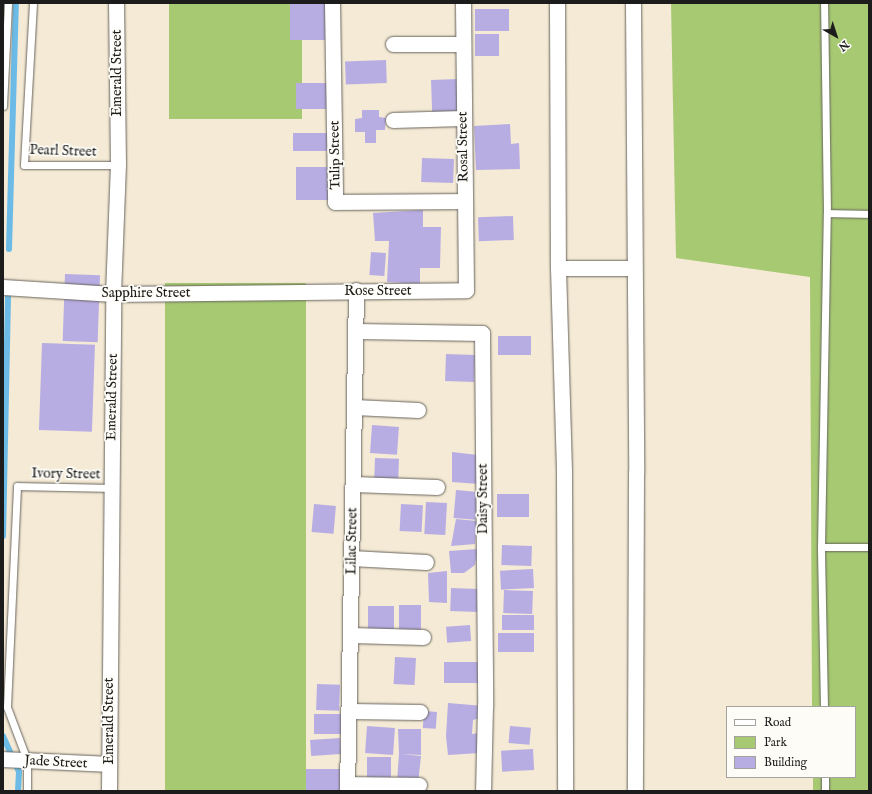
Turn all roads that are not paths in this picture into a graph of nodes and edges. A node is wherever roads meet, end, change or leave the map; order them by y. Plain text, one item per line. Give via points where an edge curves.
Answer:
1 (8, 3) edge
2 (33, 3) edge
3 (116, 3) edge
4 (332, 3) edge
5 (463, 3) edge
6 (557, 3) edge
7 (633, 3) edge
8 (824, 3) edge
9 (393, 44) dead end
10 (463, 44) junction
11 (3, 106) edge
12 (463, 118) junction
13 (393, 120) dead end
14 (118, 165) junction
15 (464, 201) junction
16 (827, 213) junction
17 (869, 214) edge
18 (558, 268) junction
19 (634, 268) junction
20 (3, 287) edge
21 (356, 290) junction
22 (466, 290) joint
23 (289, 292) joint
24 (113, 294) junction
25 (356, 331) junction
26 (354, 407) junction
27 (418, 410) dead end
28 (353, 484) junction
29 (437, 487) dead end
30 (111, 488) junction
31 (821, 546) junction
32 (869, 547) edge
33 (351, 558) junction
34 (426, 562) dead end
35 (350, 635) junction
36 (423, 637) dead end
37 (824, 706) edge
38 (349, 711) junction
39 (420, 712) dead end
40 (3, 759) edge
41 (27, 760) junction
42 (109, 764) junction
43 (825, 778) edge
44 (419, 785) dead end
45 (347, 788) edge
46 (27, 791) edge
47 (109, 791) edge
48 (483, 791) edge
49 (565, 791) edge
50 (635, 791) edge
51 (825, 791) edge

1 - 11 lane
2 - 14 lane, Pearl Street via 24,165
3 - 14 street, Emerald Street
4 - 15 street, Tulip Street via 335,202
5 - 10 street, Rosal Street
6 - 18 street
7 - 19 street
8 - 16 lane
9 - 10 street
10 - 12 street, Rosal Street
12 - 13 street
12 - 15 street, Rosal Street
14 - 24 street, Emerald Street
15 - 22 street, Rosal Street
16 - 17 lane
16 - 31 lane
18 - 19 street
18 - 49 street via 564,472
19 - 50 street
20 - 24 street, Sapphire Street
21 - 22 street, Rose Street
21 - 23 street, Rose Street
21 - 25 street, Lilac Street
23 - 24 street, Sapphire Street
24 - 30 street, Emerald Street
25 - 26 street, Lilac Street
25 - 48 street, Daisy Street via 482,332 485,698
26 - 27 street
26 - 28 street, Lilac Street
28 - 29 street
28 - 33 street, Lilac Street
30 - 41 lane, Ivory Street via 17,486 7,706
30 - 42 street, Emerald Street
31 - 32 lane
31 - 37 lane
33 - 34 street
33 - 35 street, Lilac Street
35 - 36 street
35 - 38 street, Lilac Street
38 - 39 street
38 - 45 street, Lilac Street
40 - 41 street, Jade Street
41 - 42 street, Jade Street
41 - 46 lane, Ivory Street
42 - 47 street, Emerald Street
43 - 51 lane
44 - 45 street

